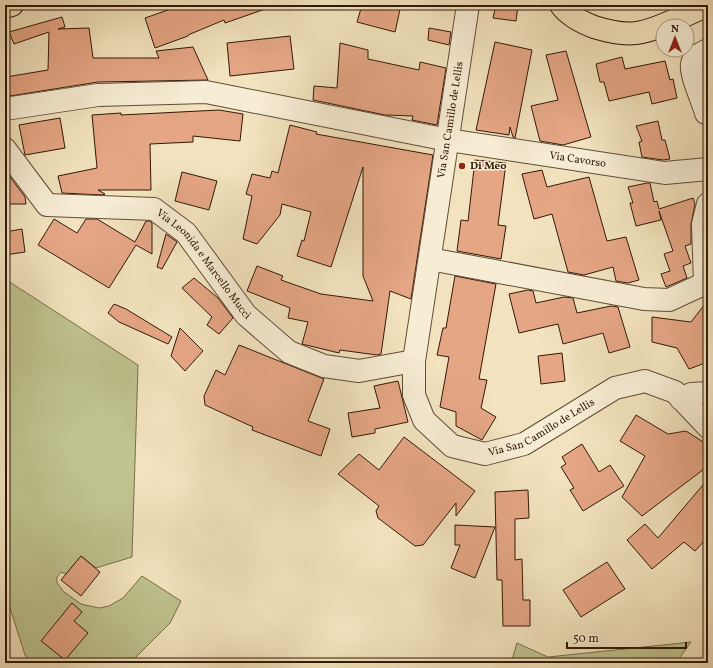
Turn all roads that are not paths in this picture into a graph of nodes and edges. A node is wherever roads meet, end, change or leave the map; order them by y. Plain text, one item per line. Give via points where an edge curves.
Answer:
1 (12, 5) edge
2 (468, 5) edge
3 (561, 5) edge
4 (708, 5) edge
5 (5, 7) edge
6 (708, 50) edge
7 (5, 109) edge
8 (708, 114) edge
9 (448, 140) junction
10 (5, 149) edge
11 (708, 169) edge
12 (708, 204) edge
13 (430, 259) junction
14 (706, 282) edge
15 (414, 361) junction
16 (708, 393) edge
17 (681, 398) junction
18 (708, 427) edge

1 - 5 main road
2 - 9 street, Via San Camillo de Lellis
3 - 4 main road via 574,18 586,24 620,33 636,33 651,30
6 - 8 street via 697,54 692,63 693,73
7 - 9 street via 98,95 206,92
9 - 11 street, Via Cavorso via 665,173
9 - 13 street, Via San Camillo de Lellis
10 - 15 street, Via Leonida e Marcello Mucci via 47,205 154,208 186,233 246,315 289,352 324,366 359,371
12 - 14 street via 703,224
13 - 14 street via 644,299 669,300
13 - 15 street, Via San Camillo de Lellis
15 - 17 street, Via San Camillo de Lellis via 414,395 424,420 452,446 485,454 524,444 615,388 645,381 675,392
16 - 17 street via 691,394
17 - 18 street, Via San Camillo de Lellis

